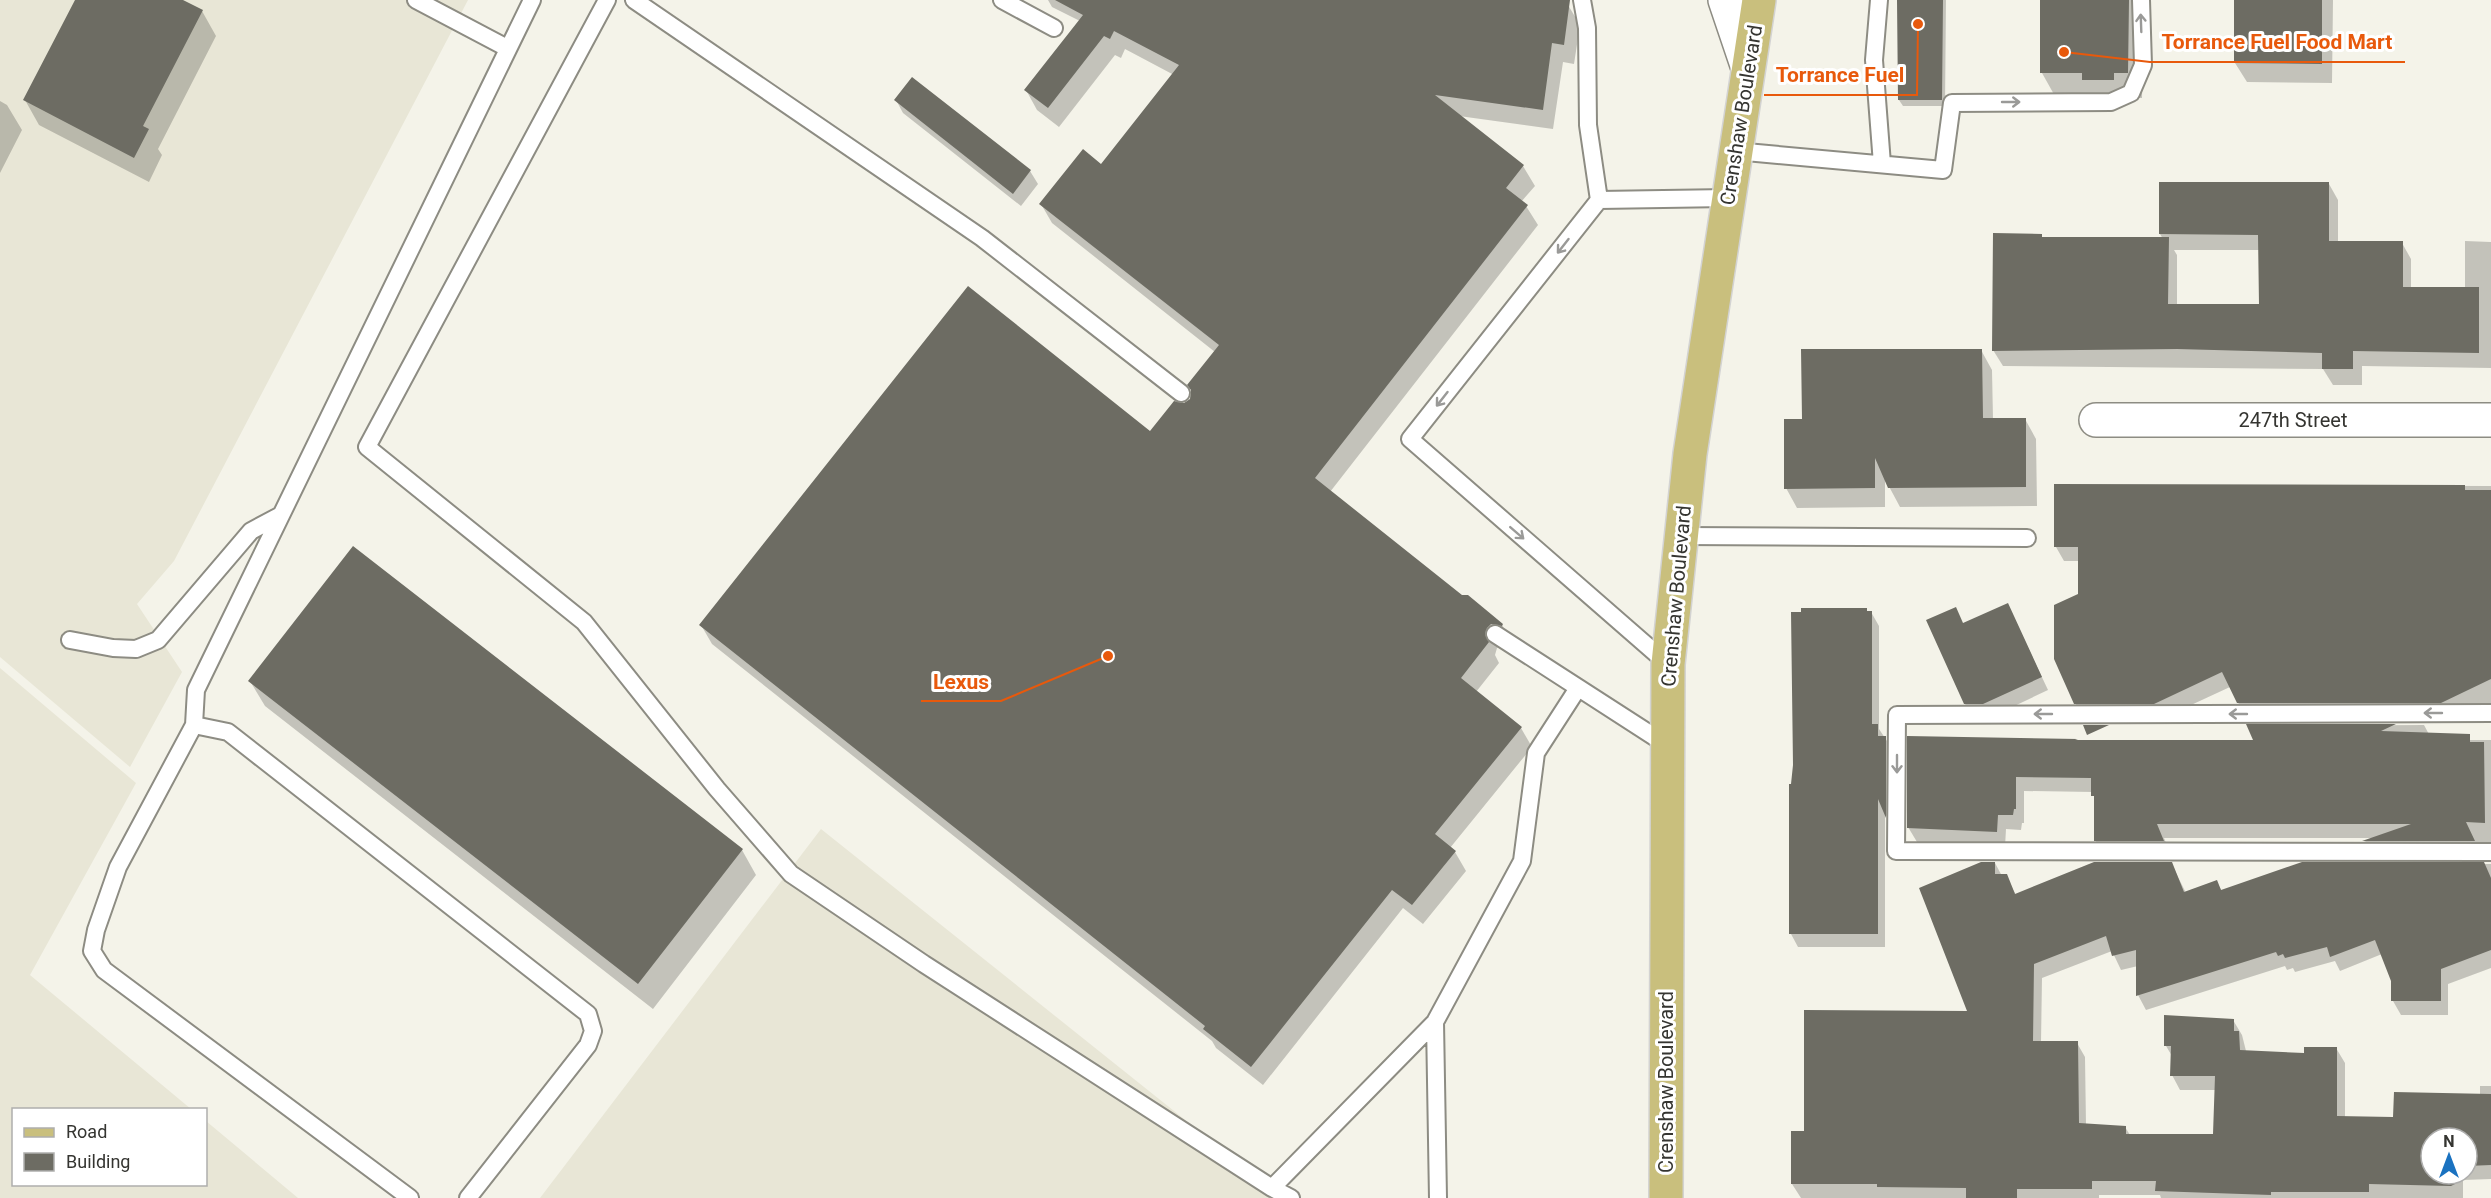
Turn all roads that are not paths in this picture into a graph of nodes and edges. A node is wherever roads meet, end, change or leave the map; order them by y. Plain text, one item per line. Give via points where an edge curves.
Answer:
1 (416, 0) edge
2 (532, 0) edge
3 (607, 0) edge
4 (634, 0) edge
5 (1002, 0) edge
6 (1582, 0) edge
7 (1725, 0) edge
8 (1760, 0) edge
9 (1879, 0) edge
10 (2141, 0) edge
11 (1054, 28) dead end
12 (507, 48) junction
13 (1748, 68) junction
14 (1735, 151) junction
15 (1882, 164) junction
16 (1728, 198) junction
17 (1599, 200) junction
18 (1181, 393) dead end
19 (2096, 420) dead end
20 (2491, 420) edge
21 (281, 515) junction
22 (1681, 536) junction
23 (2028, 538) dead end
24 (1495, 634) dead end
25 (70, 640) dead end
26 (1668, 664) junction
27 (1578, 688) junction
28 (2491, 713) edge
29 (194, 725) junction
30 (1667, 745) junction
31 (2491, 852) edge
32 (1435, 1022) junction
33 (1272, 1188) junction
34 (410, 1198) edge
35 (468, 1198) edge
36 (1291, 1198) edge
37 (1437, 1198) edge
38 (1666, 1198) edge

1 - 12 lane
2 - 12 lane
3 - 33 lane via 367,447 584,621 790,874
4 - 18 lane via 982,238
5 - 11 lane
6 - 17 lane via 1587,28 1588,125
7 - 13 street
8 - 13 main road, Crenshaw Boulevard
9 - 15 lane via 1874,60
15 -> 10 lane via 1943,170 1952,103 2110,102 2131,93 2143,65
12 - 21 lane
13 - 14 main road, Crenshaw Boulevard
14 - 15 lane
14 - 16 main road, Crenshaw Boulevard
16 - 17 lane
16 - 22 main road, Crenshaw Boulevard
17 -> 26 lane via 1410,440
19 - 20 street, 247th Street
21 - 25 lane via 251,531 159,640 136,649
21 - 29 lane via 196,690
22 - 23 lane
22 - 26 main road, Crenshaw Boulevard
24 - 27 lane
26 - 30 main road, Crenshaw Boulevard
27 - 30 lane
27 - 32 lane via 1536,753 1522,861
28 -> 31 lane via 1897,715 1896,851
29 - 34 lane via 118,867 92,951 104,970
29 - 35 lane via 228,732 588,1014 592,1031 588,1045
30 - 38 main road, Crenshaw Boulevard
32 - 33 lane
32 - 37 lane
33 - 36 lane

